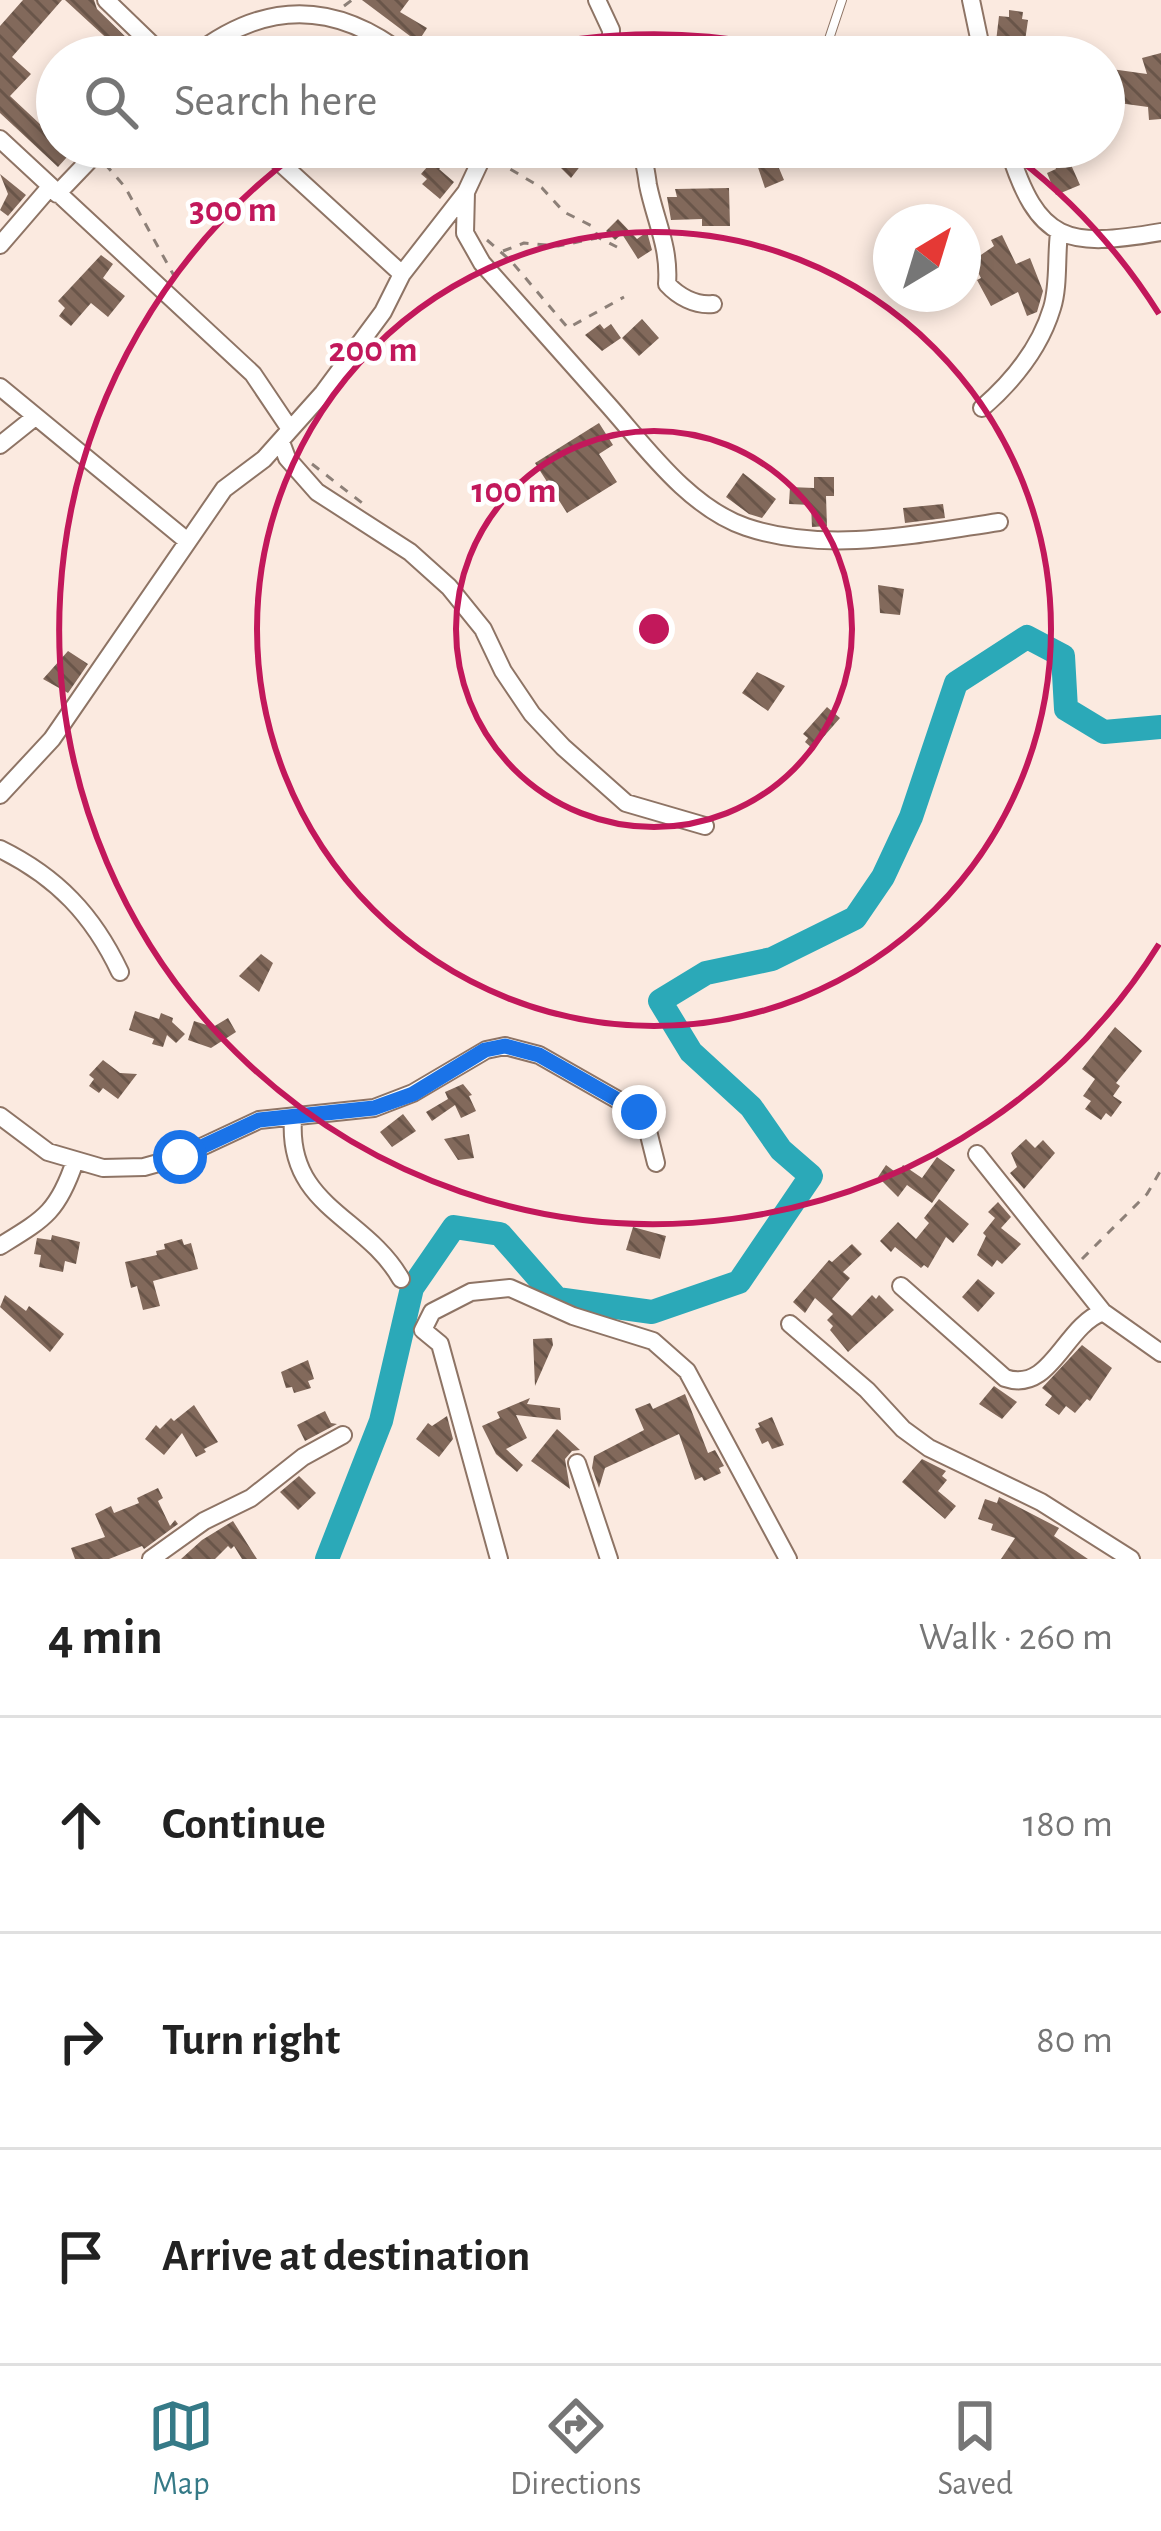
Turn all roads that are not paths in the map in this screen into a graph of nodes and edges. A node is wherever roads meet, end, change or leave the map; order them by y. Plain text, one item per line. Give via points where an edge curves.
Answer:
1 (106, 0) edge
2 (597, 0) edge
3 (842, 0) edge
4 (971, 0) edge
5 (275, 6) edge
6 (143, 36) edge
7 (221, 36) edge
8 (381, 36) edge
9 (611, 36) edge
10 (830, 36) edge
11 (979, 36) edge
12 (0, 139) edge
13 (79, 168) edge
14 (286, 168) edge
15 (477, 168) edge
16 (646, 168) edge
17 (1014, 168) edge
18 (53, 191) junction
19 (466, 192) junction
20 (1161, 232) edge
21 (1059, 233) junction
22 (0, 244) edge
23 (402, 274) junction
24 (713, 304) dead end
25 (0, 387) edge
26 (982, 408) dead end
27 (34, 417) junction
28 (286, 443) junction
29 (0, 446) edge
30 (999, 522) dead end
31 (186, 540) junction
32 (0, 795) edge
33 (705, 826) dead end
34 (0, 849) edge
35 (120, 972) dead end
36 (0, 1116) edge
37 (293, 1119) junction
38 (977, 1154) dead end
39 (75, 1161) junction
40 (656, 1163) dead end
41 (0, 1246) edge
42 (401, 1279) dead end
43 (901, 1286) dead end
44 (1103, 1312) junction
45 (790, 1324) dead end
46 (1161, 1353) edge
47 (343, 1435) dead end
48 (577, 1463) dead end
49 (151, 1559) edge
50 (500, 1559) edge
51 (609, 1559) edge
52 (788, 1559) edge
53 (1131, 1559) edge

1 - 6 street
2 - 9 street
3 - 10 lane
4 - 11 street
5 - 7 street
5 - 8 street via 344,16
12 - 18 street
13 - 18 street
14 - 23 street
15 - 19 street
16 - 24 street via 667,284 700,306
17 - 21 street via 1021,190
18 - 22 street
18 - 28 street via 253,374
19 - 23 street
19 - 30 street via 464,233 482,263 679,482 740,525 855,539
20 - 21 street via 1098,240
21 - 26 street via 1053,306 1008,386
23 - 28 street
25 - 27 street
27 - 29 street
27 - 31 street
28 - 31 street via 224,489
28 - 33 street via 317,492 449,587 483,628 532,714 563,747 626,803
31 - 32 street via 52,739
34 - 35 street via 87,913
36 - 39 street via 48,1152
37 - 39 street via 259,1120 144,1167
37 - 40 street via 374,1108 505,1046 539,1055 639,1112
37 - 42 street via 308,1185
38 - 44 street
39 - 41 street via 48,1216
43 - 44 street via 1020,1383
44 - 46 street
45 - 53 street via 929,1448 1041,1502
47 - 49 street
48 - 51 street
50 - 52 street via 440,1344 423,1330 432,1312 470,1292 510,1288 652,1341 687,1371

